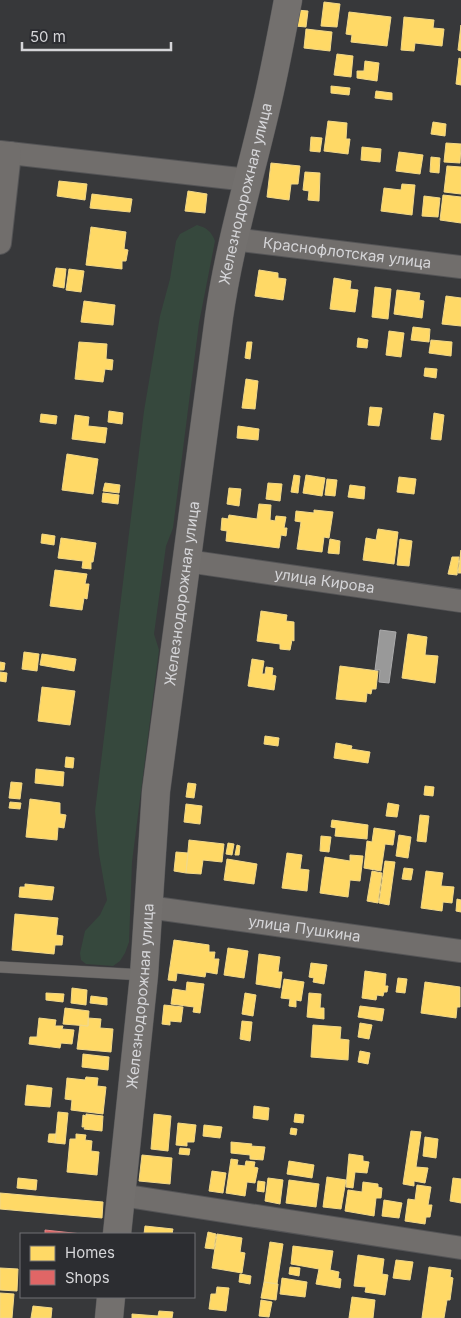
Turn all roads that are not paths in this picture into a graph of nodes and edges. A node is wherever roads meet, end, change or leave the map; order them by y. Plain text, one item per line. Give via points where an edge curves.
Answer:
1 (288, 0) edge
2 (5, 152) edge
3 (248, 180) junction
4 (233, 239) junction
5 (0, 243) edge
6 (461, 267) edge
7 (187, 560) junction
8 (461, 601) edge
9 (148, 907) junction
10 (461, 951) edge
11 (0, 967) edge
12 (144, 975) junction
13 (121, 1194) junction
14 (117, 1233) edge
15 (461, 1248) edge
16 (111, 1298) edge
17 (109, 1318) edge

1 - 3 street, Железнодорожная улица
2 - 3 street
2 - 5 street
3 - 4 street, Железнодорожная улица
4 - 6 street, Краснофлотская улица
4 - 7 street, Железнодорожная улица via 221,300
7 - 8 street, улица Кирова
7 - 9 street, Железнодорожная улица via 156,791
9 - 10 street, улица Пушкина
9 - 12 street, Железнодорожная улица
11 - 12 lane
12 - 13 street, Железнодорожная улица
13 - 14 street, Железнодорожная улица
13 - 15 street
16 - 17 street

